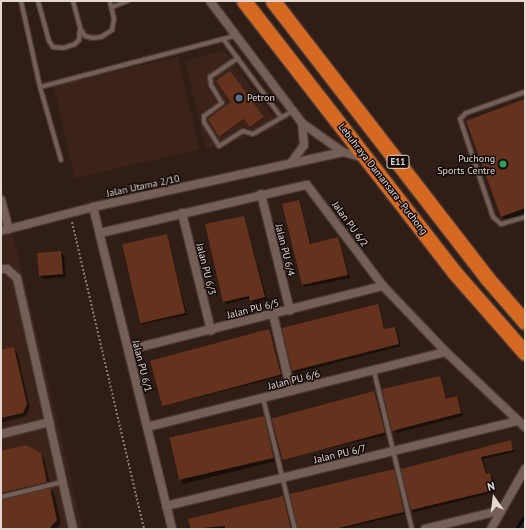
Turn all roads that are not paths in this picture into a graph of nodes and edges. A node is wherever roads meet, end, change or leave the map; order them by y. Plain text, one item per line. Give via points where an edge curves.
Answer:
1 (21, 1) edge
2 (38, 1) edge
3 (73, 1) edge
4 (110, 1) edge
5 (128, 1) edge
6 (210, 1) edge
7 (244, 1) edge
8 (273, 1) edge
9 (112, 7) junction
10 (80, 28) junction
11 (236, 35) junction
12 (224, 40) junction
13 (238, 58) junction
14 (40, 88) junction
15 (525, 92) edge
16 (293, 111) junction
17 (282, 117) junction
18 (302, 123) junction
19 (343, 152) junction
20 (368, 159) junction
21 (61, 160) dead end
22 (291, 163) junction
23 (261, 194) junction
24 (1, 200) edge
25 (93, 207) junction
26 (182, 213) junction
27 (525, 217) edge
28 (5, 230) edge
29 (100, 233) junction
30 (1, 269) edge
31 (382, 286) junction
32 (290, 310) junction
33 (273, 314) junction
34 (525, 322) edge
35 (211, 330) junction
36 (128, 350) junction
37 (446, 352) junction
38 (525, 353) edge
39 (374, 371) junction
40 (291, 391) junction
41 (264, 398) junction
42 (50, 422) junction
43 (518, 422) junction
44 (147, 427) junction
45 (525, 427) edge
46 (1, 434) edge
47 (393, 452) junction
48 (525, 469) edge
49 (283, 478) junction
50 (63, 482) junction
51 (1, 497) edge
52 (166, 506) junction
53 (502, 510) junction
54 (73, 529) edge
55 (172, 529) edge
56 (295, 529) edge
57 (412, 529) edge
58 (425, 529) edge
59 (490, 529) edge

1 - 14 lane
2 - 10 lane via 53,47 63,48 76,44
3 - 10 lane
4 - 9 lane
5 - 9 lane
6 - 11 street
7 - 20 highway, Lebuhraya Damansara–Puchong / E11
8 - 34 highway, E11 via 487,278
9 - 10 lane via 114,19 109,34 93,38 85,36
11 - 12 lane
11 - 16 street
12 - 13 lane
12 - 14 lane
13 - 17 lane
13 - 17 lane via 210,77 211,85 222,103 204,116 204,122 219,146 243,131 253,134
14 - 21 lane
15 - 27 lane via 466,113 460,119 493,217 501,224
16 - 17 lane
16 - 18 street
18 - 19 street
18 - 22 street via 304,145
19 - 20 street, Jalan Utama 2/10
19 - 22 street, Jalan Utama 2/10
20 - 38 highway, Lebuhraya Damansara–Puchong / E11 via 455,273
22 - 25 street, Jalan Utama 2/10
23 - 26 street, Jalan PU 6/2
23 - 31 street, Jalan PU 6/2 via 301,185 310,187
23 - 32 street, Jalan PU 6/4
24 - 28 street
25 - 28 street, Jalan Utama 2/10
25 - 29 street, Jalan PU 6/1
26 - 29 street, Jalan PU 6/2
26 - 35 street, Jalan PU 6/3
29 - 36 street, Jalan PU 6/1
30 - 42 street via 8,269 17,278
31 - 32 street, Jalan PU 6/5
31 - 37 street, Jalan PU 6/2
32 - 33 street, Jalan PU 6/5
33 - 35 street, Jalan PU 6/5
33 - 40 street
35 - 36 street, Jalan PU 6/5
36 - 44 street, Jalan PU 6/1
37 - 39 street, Jalan PU 6/6
37 - 43 street, Jalan PU 6/2
39 - 40 street, Jalan PU 6/6
39 - 47 lane
40 - 41 street, Jalan PU 6/6
41 - 44 street, Jalan PU 6/6
41 - 49 lane
42 - 46 street
42 - 50 street
43 - 45 street, Jalan PU 6/2
43 - 47 street, Jalan PU 6/7
44 - 52 street, Jalan PU 6/1
47 - 49 street, Jalan PU 6/7
47 - 57 lane
48 - 53 street
49 - 52 street, Jalan PU 6/7
49 - 56 lane
50 - 51 lane
50 - 54 street
52 - 55 street, Jalan PU 6/1
53 - 58 street
53 - 59 street

